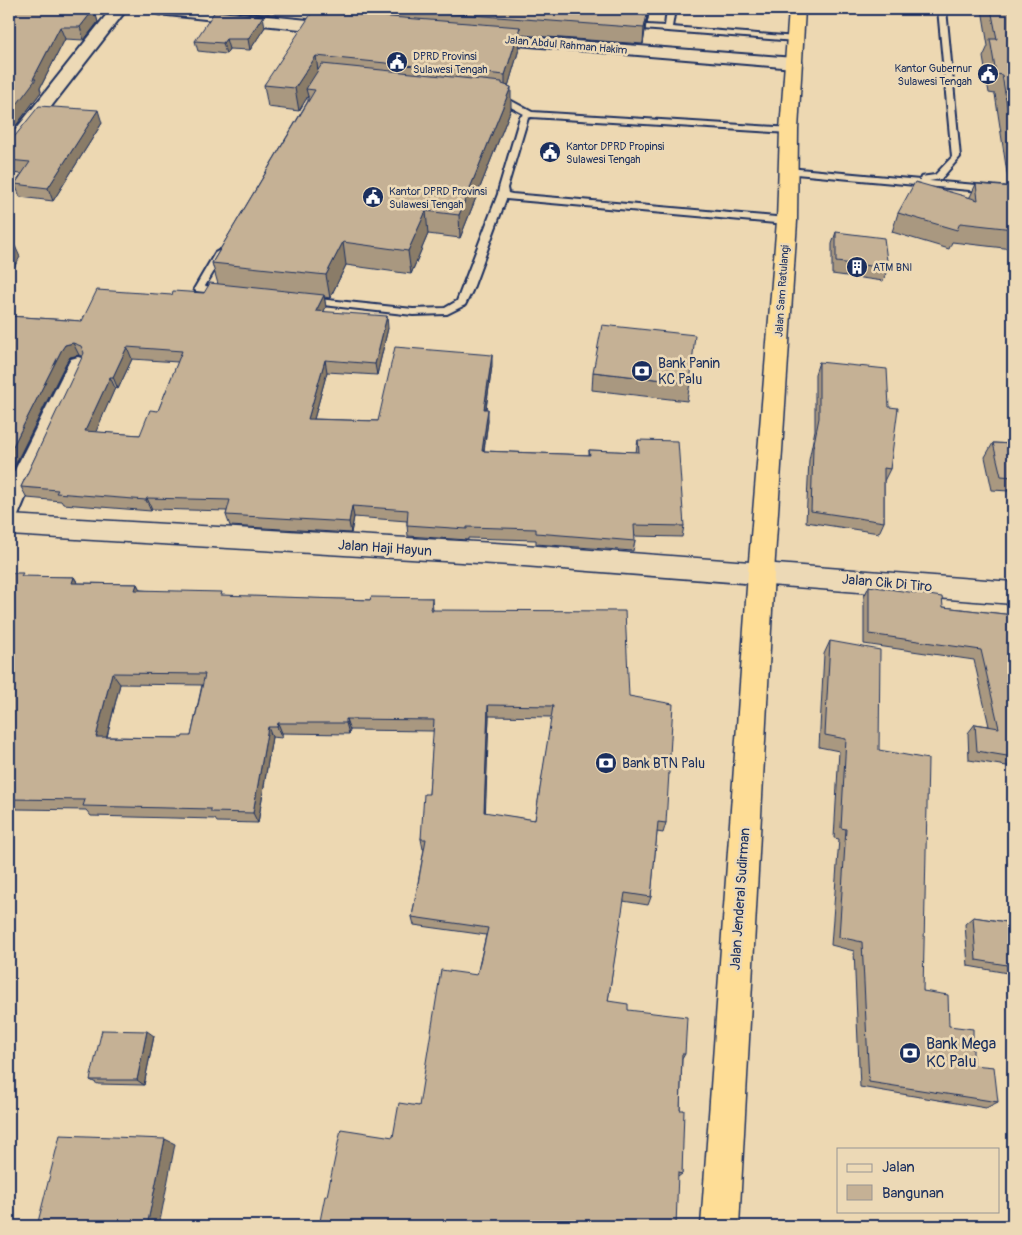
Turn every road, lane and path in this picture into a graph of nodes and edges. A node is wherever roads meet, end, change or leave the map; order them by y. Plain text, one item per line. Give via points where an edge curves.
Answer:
1 (158, 9) edge
2 (671, 9) edge
3 (797, 9) edge
4 (942, 9) edge
5 (115, 12) edge
6 (92, 15) edge
7 (621, 25) edge
8 (352, 29) edge
9 (668, 29) junction
10 (474, 38) edge
11 (796, 39) junction
12 (794, 63) junction
13 (486, 99) edge
14 (530, 114) junction
15 (789, 130) junction
16 (9, 149) edge
17 (788, 171) junction
18 (899, 181) junction
19 (1013, 191) edge
20 (503, 194) junction
21 (787, 221) junction
22 (224, 248) edge
23 (228, 292) edge
24 (296, 299) edge
25 (78, 364) edge
26 (9, 512) edge
27 (9, 526) edge
28 (761, 573) junction
29 (1013, 593) edge
30 (720, 1226) edge

1 - 8 street
2 - 9 lane
3 - 11 highway, Jalan Sam Ratulangi
4 - 18 lane via 956,158 938,177
5 - 6 street
5 - 16 street
7 - 9 lane
9 - 11 lane
10 - 12 street, Jalan Abdul Rahman Hakim
11 - 12 highway, Jalan Sam Ratulangi
12 - 15 highway, Jalan Sam Ratulangi
13 - 14 lane via 505,101
14 - 15 lane
14 - 20 lane via 524,117
15 - 17 highway, Jalan Sam Ratulangi
17 - 18 lane
17 - 21 highway, Jalan Sam Ratulangi
18 - 19 lane
20 - 21 lane
20 - 24 lane via 467,291 461,303 447,311 413,312
21 - 28 highway, Jalan Sam Ratulangi
22 - 23 lane via 199,289
25 - 26 street
27 - 28 street, Jalan Haji Hayun via 166,533
28 - 29 street, Jalan Cik Di Tiro
28 - 30 highway, Jalan Jenderal Sudirman

